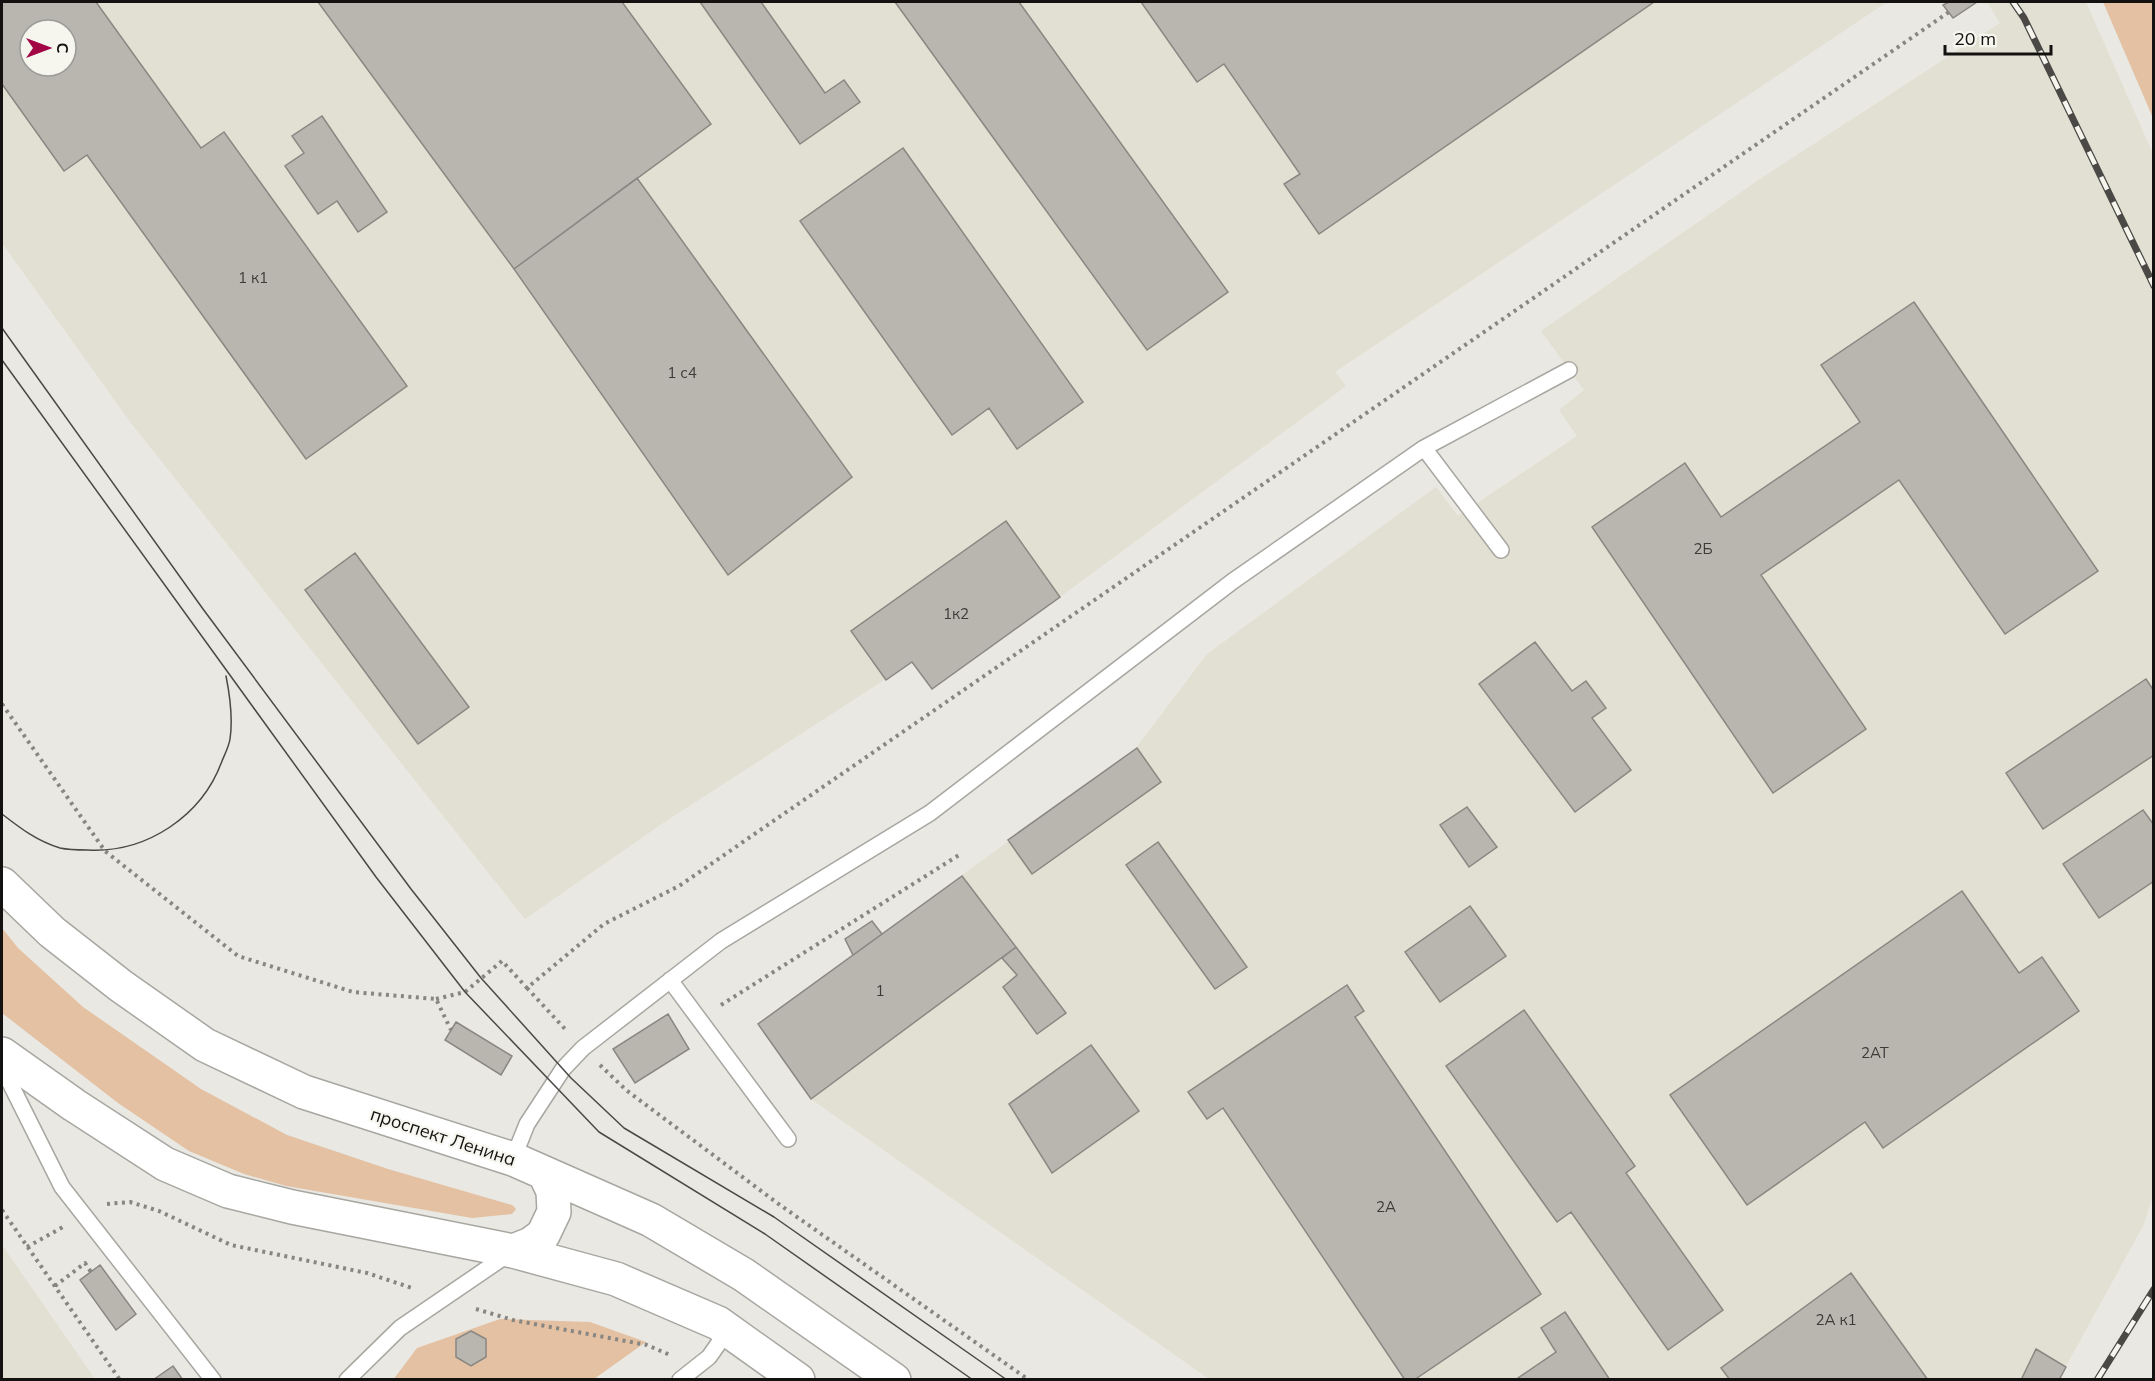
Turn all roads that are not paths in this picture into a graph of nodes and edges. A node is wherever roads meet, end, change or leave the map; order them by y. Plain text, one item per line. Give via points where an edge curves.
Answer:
1 (1569, 370) dead end
2 (1424, 448) junction
3 (1501, 550) dead end
4 (2, 884) edge
5 (670, 980) junction
6 (2, 1054) edge
7 (2, 1067) edge
8 (788, 1139) dead end
9 (513, 1159) junction
10 (544, 1174) junction
11 (513, 1251) junction
12 (723, 1327) junction
13 (686, 1375) edge
14 (213, 1380) edge
15 (346, 1380) edge
16 (798, 1380) edge
17 (894, 1380) edge

1 - 2 lane
2 - 3 lane
2 - 5 lane via 1233,581 930,813 721,941
4 - 9 main road, проспект Ленина via 69,945 205,1045 304,1092
5 - 8 lane
5 - 9 lane via 583,1048 563,1069 527,1124
6 - 11 main road via 165,1164 228,1191
7 - 14 lane via 62,1187
9 - 10 main road, проспект Ленина
10 - 11 main road via 553,1191 554,1212 543,1235
10 - 17 main road, проспект Ленина via 651,1220 744,1275
11 - 12 main road via 616,1279
11 - 15 lane via 400,1328
12 - 13 lane via 710,1357
12 - 16 main road

